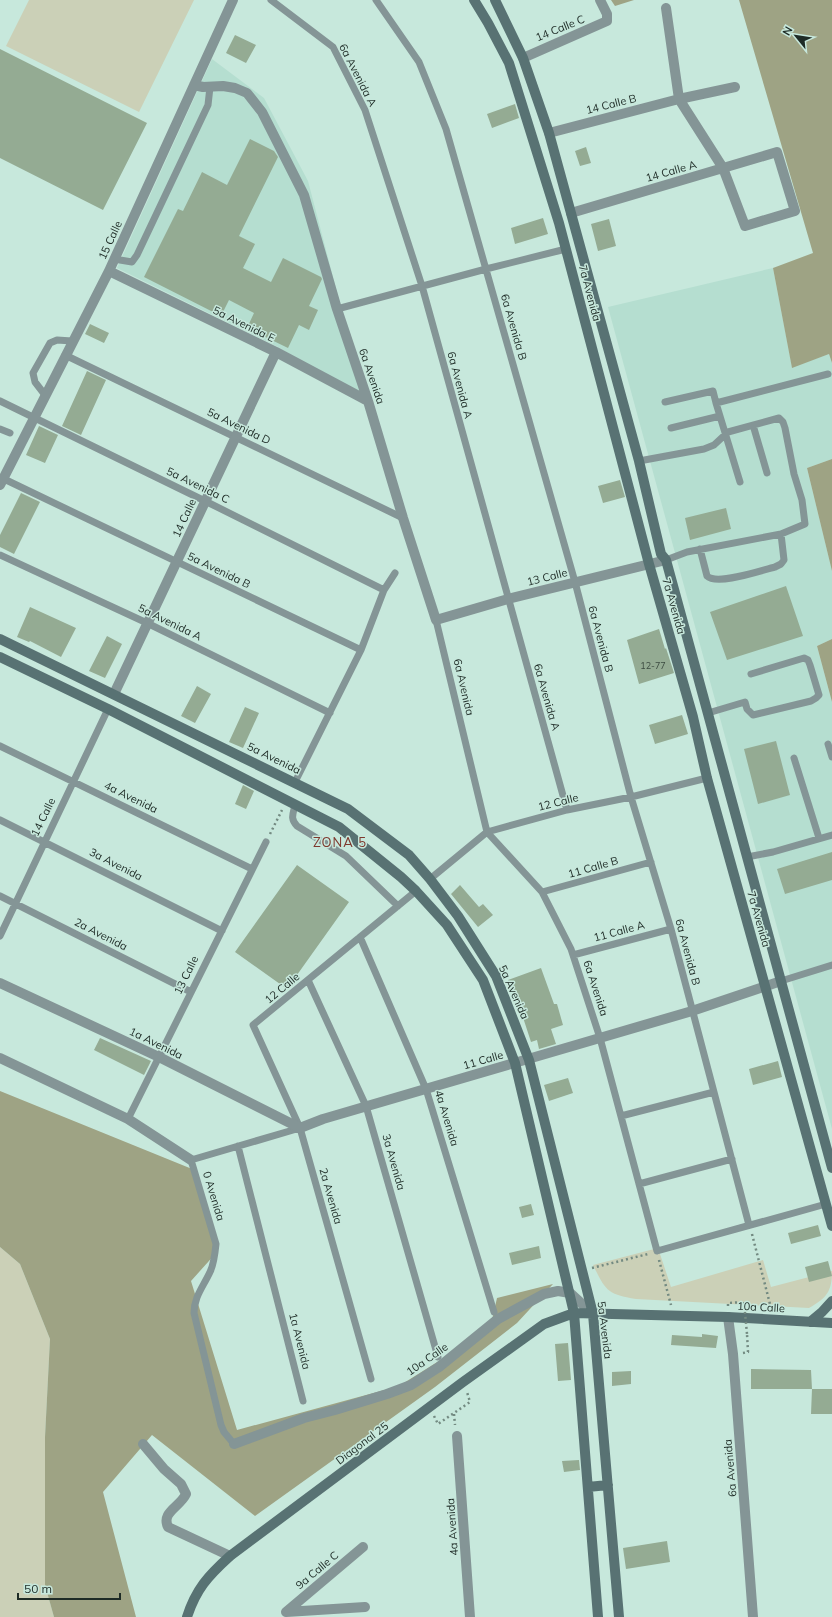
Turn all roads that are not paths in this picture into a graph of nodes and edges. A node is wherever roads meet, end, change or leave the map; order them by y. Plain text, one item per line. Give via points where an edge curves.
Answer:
1 (233, 0) edge
2 (270, 0) edge
3 (376, 0) edge
4 (474, 0) edge
5 (495, 0) edge
6 (600, 0) edge
7 (666, 8) dead end
8 (523, 58) junction
9 (194, 85) junction
10 (210, 87) junction
11 (735, 87) dead end
12 (679, 99) junction
13 (549, 133) junction
14 (723, 168) junction
15 (571, 213) junction
16 (566, 249) junction
17 (114, 259) junction
18 (486, 269) junction
19 (109, 272) junction
20 (422, 286) junction
21 (337, 309) junction
22 (72, 341) junction
23 (276, 352) junction
24 (65, 355) junction
25 (828, 374) dead end
26 (45, 395) junction
27 (0, 401) edge
28 (368, 401) junction
29 (665, 402) dead end
30 (716, 403) junction
31 (720, 416) junction
32 (34, 418) junction
33 (753, 425) junction
34 (0, 428) edge
35 (671, 428) dead end
36 (10, 433) dead end
37 (725, 435) junction
38 (235, 437) junction
39 (639, 460) junction
40 (767, 473) dead end
41 (2, 482) edge
42 (740, 482) dead end
43 (205, 501) junction
44 (403, 518) junction
45 (781, 534) junction
46 (700, 549) junction
47 (0, 555) edge
48 (666, 560) junction
49 (177, 562) junction
50 (649, 564) junction
51 (395, 573) dead end
52 (574, 582) junction
53 (384, 590) junction
54 (508, 599) junction
55 (436, 620) junction
56 (147, 623) junction
57 (0, 638) edge
58 (361, 650) junction
59 (0, 657) edge
60 (751, 674) dead end
61 (114, 694) junction
62 (108, 709) junction
63 (330, 713) junction
64 (708, 713) junction
65 (693, 718) junction
66 (828, 744) dead end
67 (0, 746) edge
68 (832, 757) edge
69 (794, 758) dead end
70 (707, 778) junction
71 (74, 781) junction
72 (295, 782) junction
73 (631, 797) junction
74 (291, 803) junction
75 (567, 810) junction
76 (0, 820) edge
77 (487, 832) junction
78 (832, 835) edge
79 (819, 838) junction
80 (45, 842) junction
81 (266, 842) dead end
82 (747, 857) junction
83 (651, 862) junction
84 (252, 869) junction
85 (430, 879) junction
86 (416, 891) junction
87 (542, 892) junction
88 (0, 896) edge
89 (15, 903) junction
90 (398, 906) junction
91 (671, 929) junction
92 (222, 931) junction
93 (0, 936) edge
94 (360, 937) junction
95 (573, 955) junction
96 (832, 965) edge
97 (308, 980) junction
98 (781, 981) junction
99 (0, 983) edge
100 (765, 986) junction
101 (191, 992) junction
102 (692, 1011) junction
103 (254, 1025) joint
104 (600, 1038) junction
105 (159, 1057) junction
106 (0, 1058) edge
107 (529, 1059) junction
108 (515, 1063) junction
109 (426, 1089) junction
110 (714, 1092) junction
111 (366, 1106) junction
112 (621, 1116) junction
113 (128, 1119) junction
114 (300, 1128) junction
115 (238, 1146) junction
116 (732, 1158) junction
117 (191, 1160) junction
118 (832, 1168) edge
119 (639, 1184) junction
120 (826, 1204) junction
121 (749, 1225) junction
122 (832, 1226) edge
123 (570, 1293) junction
124 (832, 1302) edge
125 (494, 1312) dead end
126 (574, 1313) junction
127 (593, 1314) junction
128 (728, 1317) junction
129 (810, 1322) junction
130 (832, 1323) edge
131 (438, 1357) dead end
132 (371, 1379) dead end
133 (303, 1402) dead end
134 (457, 1436) dead end
135 (143, 1444) dead end
136 (234, 1444) joint
137 (608, 1485) junction
138 (588, 1487) junction
139 (362, 1547) dead end
140 (230, 1556) junction
141 (365, 1607) dead end
142 (286, 1614) edge
143 (187, 1617) edge
144 (470, 1617) edge
145 (598, 1617) edge
146 (619, 1617) edge
147 (754, 1617) edge

1 - 9 street, 15 Calle
2 - 20 lane, 6a Avenida A via 332,47 365,110
3 - 18 lane, 6a Avenida B via 419,62 446,129
4 - 16 street, 7a Avenida via 509,63
5 - 8 street, 7a Avenida
6 - 8 street, 14 Calle C via 607,14 607,21
7 - 12 street
8 - 13 street, 7a Avenida
9 - 10 street, 6a Avenida
9 - 17 street, 15 Calle
10 - 17 lane via 208,105 137,255 132,262
10 - 21 street, 6a Avenida via 235,88 247,94 262,112 304,195
11 - 12 street, 14 Calle B
12 - 13 street, 14 Calle B
12 - 14 street
13 - 15 street, 7a Avenida
14 - 14 street, 14 Calle A via 745,226 796,212 777,152
14 - 15 street, 14 Calle A
15 - 39 street, 7a Avenida
16 - 18 lane
16 - 50 street, 7a Avenida
17 - 19 street, 15 Calle
18 - 20 lane
18 - 52 lane, 6a Avenida B
19 - 22 street, 15 Calle
19 - 23 street, 5a Avenida E
20 - 21 lane
20 - 54 lane, 6a Avenida A
21 - 28 street, 6a Avenida
22 - 24 street, 15 Calle
22 - 26 lane via 57,340 50,343 33,374 34,382
23 - 28 street, 5a Avenida E
23 - 38 street, 14 Calle
24 - 26 street, 15 Calle
24 - 38 lane, 5a Avenida D
25 - 30 lane
26 - 32 street, 15 Calle
27 - 32 lane, 5a Avenida C
28 - 44 street, 6a Avenida
29 - 30 lane via 713,392
30 - 31 lane
31 - 35 lane
31 - 37 lane
32 - 41 street, 15 Calle
32 - 43 lane, 5a Avenida C
33 - 37 lane
33 - 40 lane
33 - 45 lane via 779,418 785,428 805,524
34 - 36 lane
37 - 39 lane via 704,450
37 - 42 lane
38 - 43 street, 14 Calle
38 - 44 lane, 5a Avenida D
39 - 48 street, 7a Avenida via 661,554
41 - 49 lane, 5a Avenida B
43 - 49 street, 14 Calle
43 - 53 lane, 5a Avenida C
44 - 55 street, 6a Avenida
45 - 46 lane
45 - 46 lane via 784,560 781,564 740,576 710,580
46 - 48 lane
47 - 56 lane, 5a Avenida A
48 - 50 street, 13 Calle
48 - 64 street, 7a Avenida
49 - 56 street, 14 Calle
49 - 58 lane, 5a Avenida B
50 - 52 street, 13 Calle
50 - 65 street, 7a Avenida
51 - 53 lane
52 - 54 street, 13 Calle
52 - 73 lane, 6a Avenida B
53 - 58 lane
54 - 55 street, 13 Calle
54 - 75 lane, 6a Avenida A
55 - 77 lane, 6a Avenida
56 - 61 street, 14 Calle
56 - 63 lane, 5a Avenida A
57 - 61 street, 5a Avenida
58 - 63 lane
59 - 62 street
60 - 64 lane via 804,658 808,660 819,695 811,701 753,716 745,702
61 - 72 street, 5a Avenida
62 - 71 lane, 14 Calle
62 - 74 street
63 - 72 lane
64 - 65 street
64 - 82 street, 7a Avenida
65 - 70 street, 7a Avenida
66 - 68 lane
67 - 71 lane, 4a Avenida
69 - 79 lane
70 - 73 lane, 12 Calle
70 - 100 street, 7a Avenida
71 - 80 lane, 14 Calle
71 - 84 lane, 4a Avenida
72 - 85 street, 5a Avenida via 348,809 409,855
73 - 75 lane, 12 Calle
73 - 83 lane, 6a Avenida B
74 - 86 street via 339,827
74 - 90 lane via 293,822 297,826 346,856
75 - 77 lane, 12 Calle
76 - 80 lane, 3a Avenida
77 - 85 lane, 12 Calle
77 - 87 lane, 6a Avenida
78 - 79 lane
79 - 82 lane
80 - 89 lane, 14 Calle
80 - 92 lane, 3a Avenida
81 - 84 lane, 13 Calle
82 - 98 street, 7a Avenida
83 - 87 lane, 11 Calle B
83 - 91 lane, 6a Avenida B
84 - 92 lane, 13 Calle
85 - 107 street, 5a Avenida via 458,916 496,976
86 - 90 lane, 12 Calle
86 - 108 street via 447,925 483,980
87 - 95 lane, 6a Avenida
88 - 89 lane, 2a Avenida
89 - 93 lane, 14 Calle
89 - 101 lane, 2a Avenida
90 - 94 lane, 12 Calle
91 - 95 lane, 11 Calle A
91 - 102 lane, 6a Avenida B
92 - 101 lane, 13 Calle
94 - 97 lane, 12 Calle
94 - 109 lane, 4a Avenida
95 - 104 lane, 6a Avenida
96 - 98 lane
97 - 103 lane, 12 Calle
97 - 111 lane, 3a Avenida
98 - 100 street, 11 Calle
98 - 118 street, 7a Avenida
99 - 105 street, 1a Avenida
100 - 102 street, 11 Calle
100 - 120 street, 7a Avenida
101 - 105 lane, 13 Calle
102 - 104 street, 11 Calle
102 - 110 lane, 6a Avenida B
103 - 114 lane, 2a Avenida
104 - 107 street, 11 Calle
104 - 112 lane, 6a Avenida
105 - 113 lane, 13 Calle
105 - 114 street, 1a Avenida
106 - 113 street, 0 Avenida
107 - 108 street, 11 Calle
107 - 127 street, 5a Avenida
108 - 109 street, 11 Calle
108 - 123 street
109 - 111 street, 11 Calle
109 - 125 lane, 4a Avenida
110 - 112 lane
110 - 116 lane, 6a Avenida B
111 - 114 street, 11 Calle
111 - 131 lane, 3a Avenida
112 - 119 lane, 6a Avenida
113 - 117 street, 0 Avenida
114 - 115 lane, 11 Calle
114 - 132 lane, 2a Avenida
115 - 117 lane, 11 Calle
115 - 133 lane, 1a Avenida
116 - 119 lane
116 - 121 lane, 6a Avenida B
117 - 136 lane, 0 Avenida via 216,1244 211,1271 194,1302 194,1313 221,1425
119 - 121 lane, 6a Avenida via 657,1251
120 - 121 lane
120 - 122 street, 7a Avenida
123 - 126 street
123 - 127 street
123 - 136 street, 10a Calle via 558,1291 544,1294 509,1313 491,1324 425,1377 400,1390 304,1418
124 - 129 street
126 - 127 street, 10a Calle
126 - 138 street
126 - 140 street, Diagonal 25 via 544,1324
127 - 128 street, 10a Calle
127 - 137 street, 5a Avenida
128 - 129 street, 10a Calle
128 - 147 street, 6a Avenida
129 - 130 street, 10a Calle
134 - 144 street, 4a Avenida
135 - 140 street via 181,1484 186,1494 183,1501 167,1515 165,1522 168,1527
137 - 138 street
137 - 146 street, 5a Avenida
138 - 145 street
139 - 142 street, 9a Calle C
140 - 143 street, Diagonal 25 via 208,1576 192,1600
141 - 142 street

